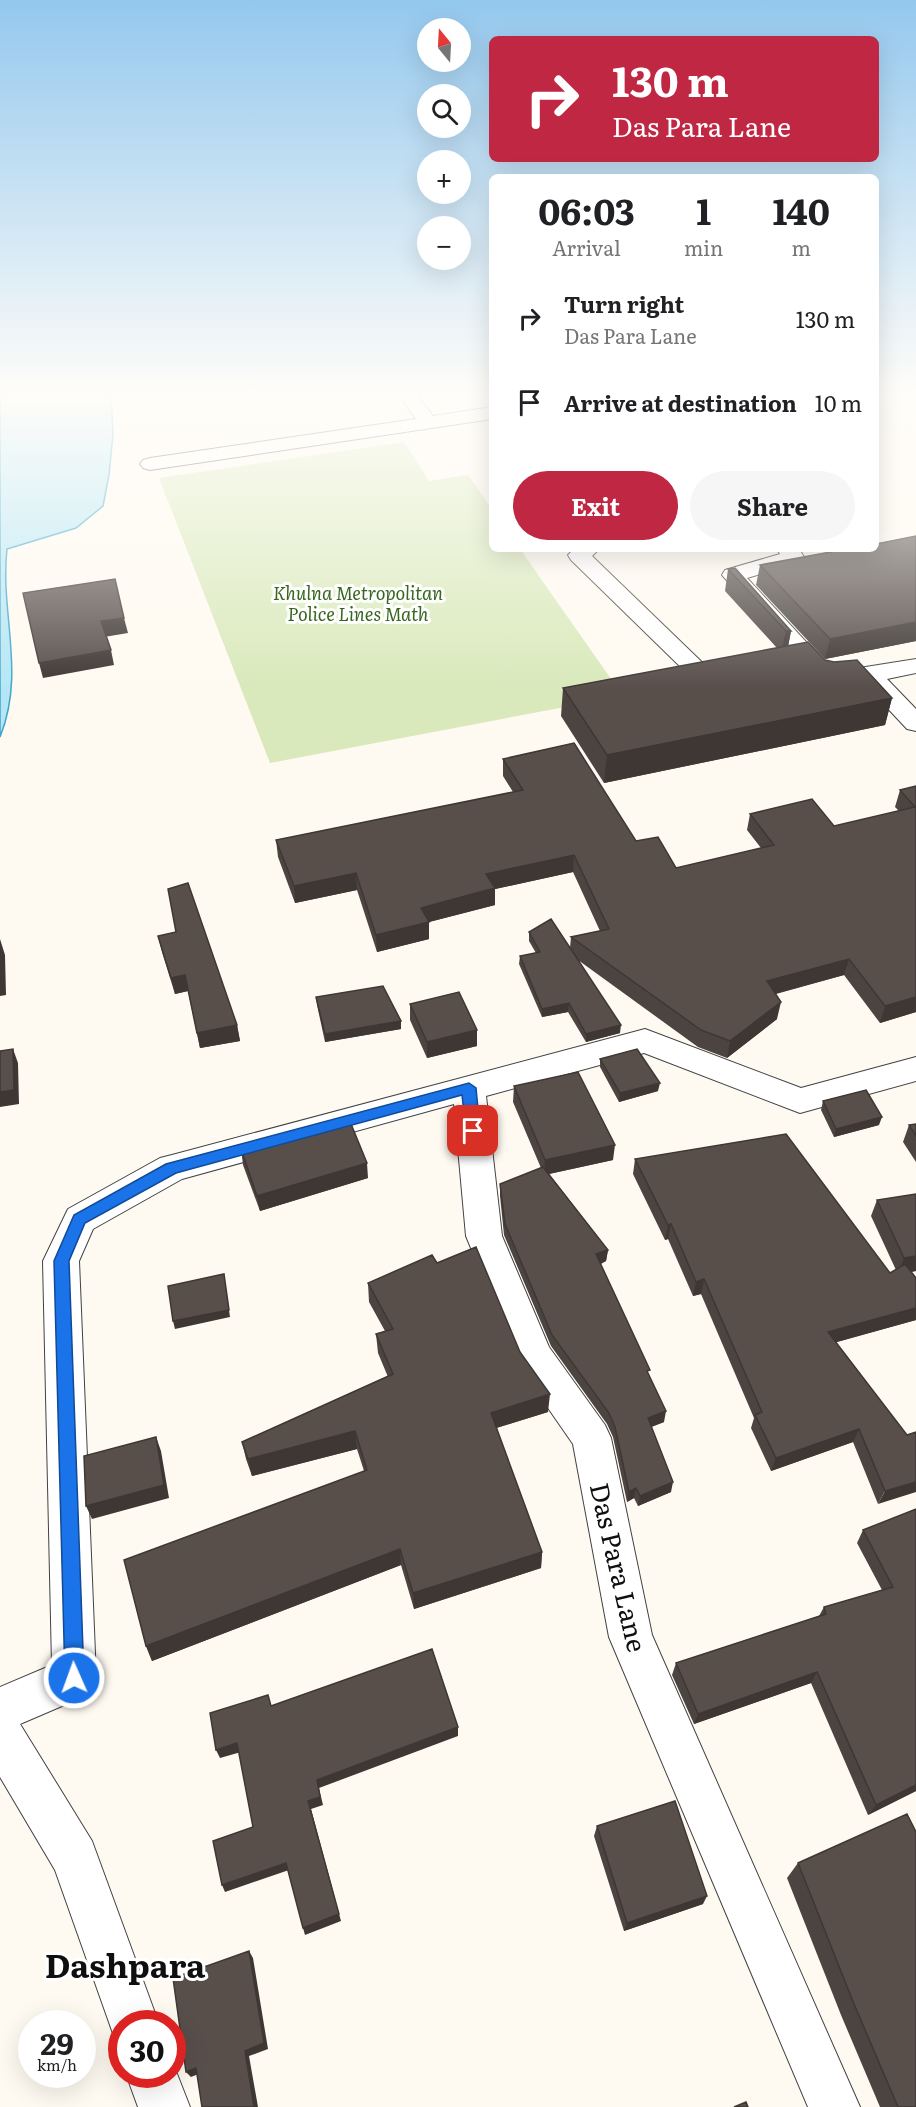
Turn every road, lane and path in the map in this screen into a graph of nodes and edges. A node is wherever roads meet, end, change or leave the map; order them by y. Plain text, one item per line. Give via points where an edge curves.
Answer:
1 (584, 552) edge
2 (790, 552) edge
3 (808, 658) junction
4 (784, 662) edge
5 (916, 666) edge
6 (749, 668) edge
7 (870, 675) junction
8 (916, 724) edge
9 (916, 1069) edge
10 (469, 1088) junction
11 (0, 1710) edge
12 (0, 1734) edge
13 (129, 2010) edge
14 (157, 2088) edge
15 (164, 2107) edge
16 (834, 2107) edge

1 - 6 street via 579,555 703,676
2 - 3 street via 793,557 733,575
3 - 4 street
3 - 7 street via 828,680
5 - 7 street
7 - 8 street
9 - 10 street via 800,1101 645,1041
10 - 11 street via 172,1168 80,1219 62,1261 74,1678
10 - 16 street, Das Para Lane via 484,1236 534,1357 591,1438 631,1637
12 - 13 street via 75,1858
14 - 15 street

